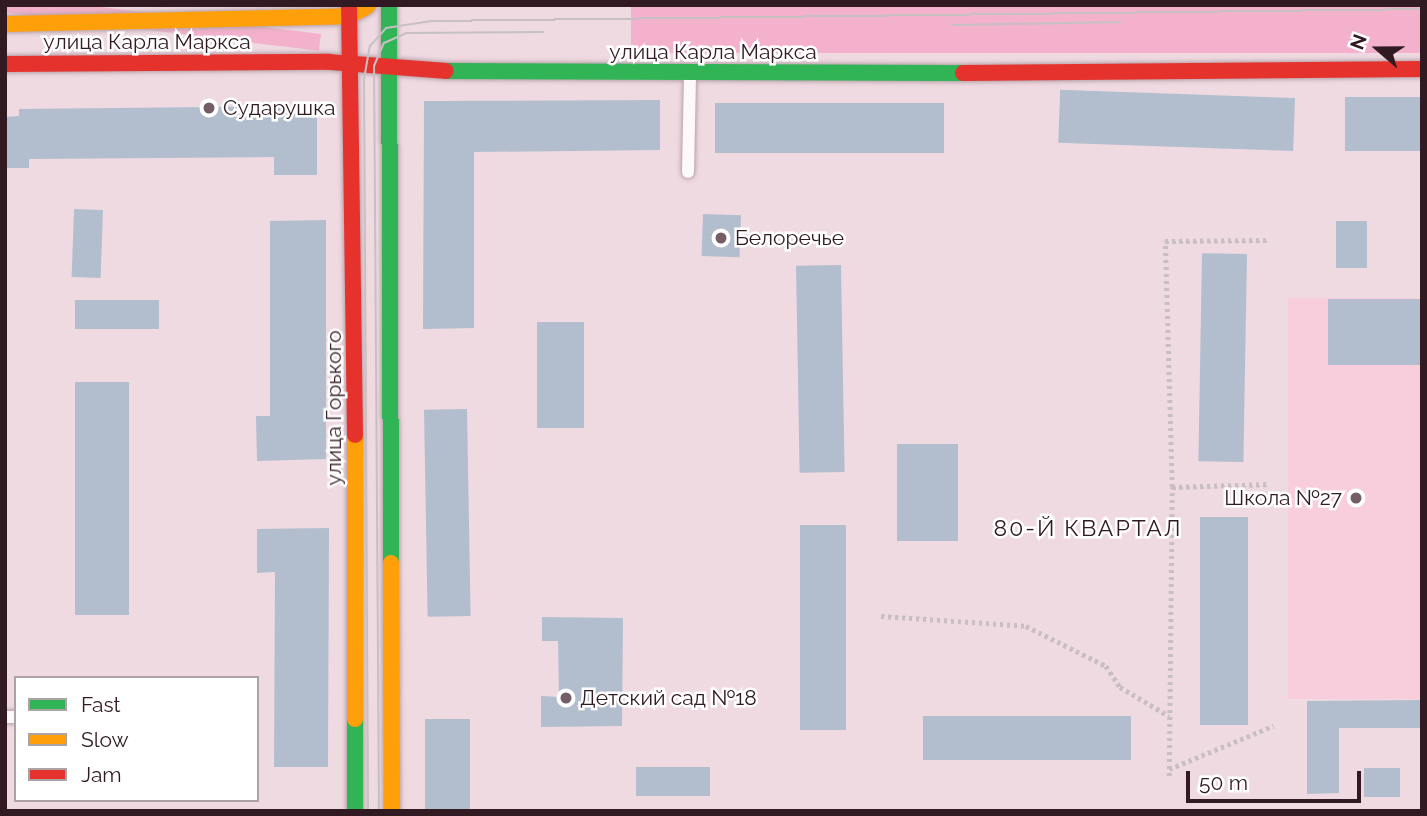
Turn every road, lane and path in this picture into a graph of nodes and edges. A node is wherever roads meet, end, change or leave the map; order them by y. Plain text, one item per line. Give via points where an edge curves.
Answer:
1 (370, 5) edge
2 (389, 5) edge
3 (349, 10) edge
4 (5, 24) edge
5 (353, 63) junction
6 (5, 64) edge
7 (391, 69) junction
8 (1422, 69) edge
9 (690, 75) junction
10 (688, 172) dead end
11 (1267, 240) dead end
12 (1270, 484) dead end
13 (1172, 487) junction
14 (881, 616) dead end
15 (1170, 716) junction
16 (1273, 726) dead end
17 (1170, 769) junction
18 (1169, 776) dead end
19 (355, 811) edge
20 (392, 811) edge

1 - 3 main road, улица Карла Маркса
2 - 7 main road
3 - 4 main road, улица Карла Маркса
3 - 5 main road, улица Горького
5 - 6 main road, улица Карла Маркса
5 - 7 main road, улица Карла Маркса
5 - 19 main road, улица Горького
7 - 9 main road, улица Карла Маркса
7 - 20 main road
8 - 9 main road, улица Карла Маркса
9 - 10 lane
11 - 13 path via 1165,241
12 - 13 path
13 - 15 path
14 - 15 path via 1026,626 1106,666 1120,687
15 - 17 path
16 - 17 path
17 - 18 path

